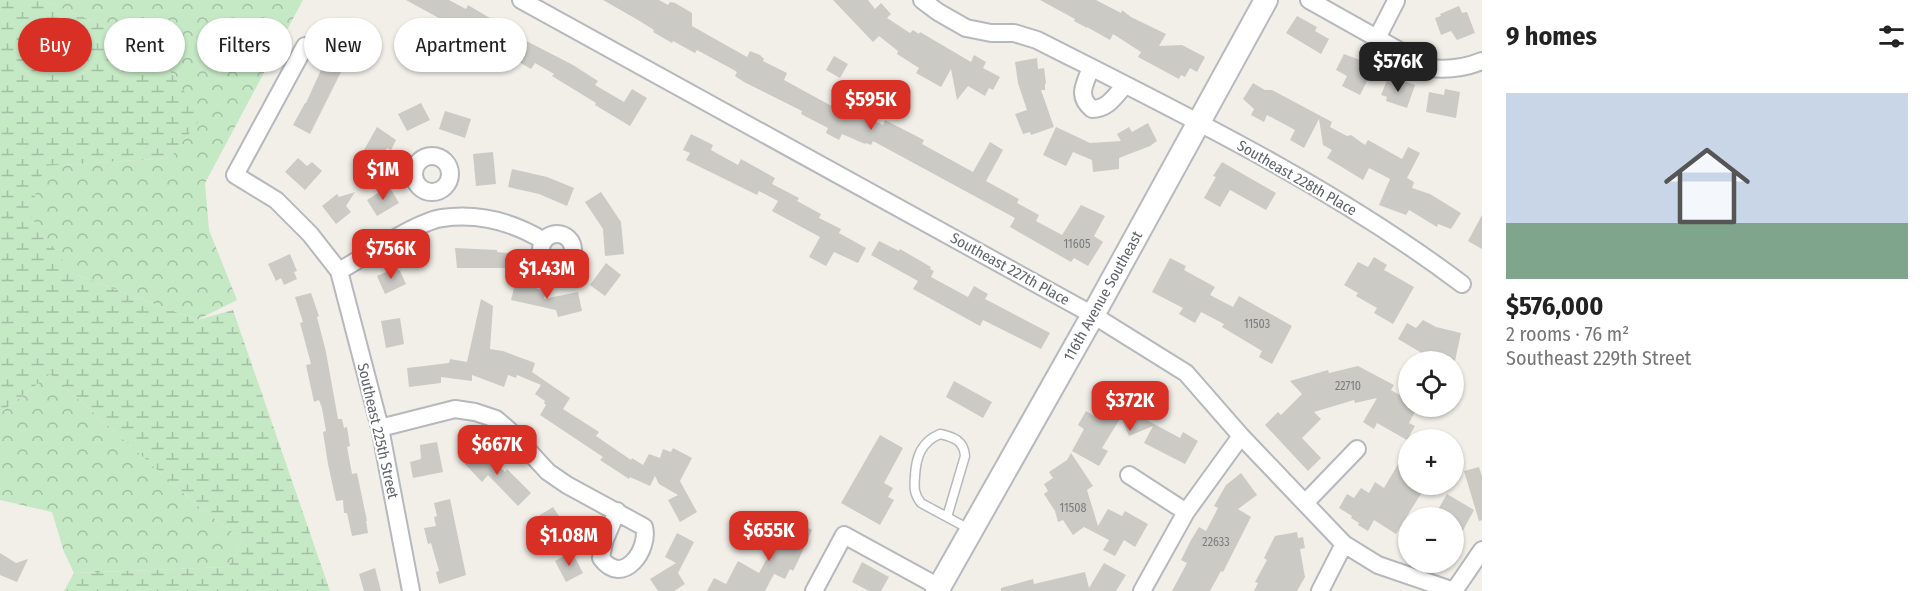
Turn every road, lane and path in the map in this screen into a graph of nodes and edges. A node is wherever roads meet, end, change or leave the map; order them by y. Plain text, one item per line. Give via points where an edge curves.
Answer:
1 (522, 0) edge
2 (922, 0) edge
3 (1266, 0) edge
4 (1309, 0) edge
5 (1396, 1) edge
6 (942, 6) edge
7 (1377, 38) junction
8 (304, 48) edge
9 (1482, 61) edge
10 (1091, 67) junction
11 (1125, 85) junction
12 (1199, 123) junction
13 (436, 192) dead end
14 (441, 218) junction
15 (544, 241) dead end
16 (339, 271) junction
17 (1462, 284) dead end
18 (1093, 315) junction
19 (380, 428) junction
20 (1241, 435) junction
21 (1357, 449) dead end
22 (1130, 475) dead end
23 (1305, 503) junction
24 (617, 511) dead end
25 (1186, 512) junction
26 (947, 517) junction
27 (971, 530) junction
28 (1344, 544) junction
29 (1482, 550) edge
30 (938, 589) edge
31 (411, 591) edge
32 (814, 591) edge
33 (1142, 591) edge
34 (1320, 591) edge
35 (1454, 591) edge

1 - 18 street, Southeast 227th Place
2 - 6 street, Southeast 228th Place
3 - 12 main road, 116th Avenue Southeast
4 - 7 street
5 - 7 street
6 - 10 street, Southeast 228th Place via 966,27 1037,40
7 - 9 street via 1430,68 1446,70
8 - 16 street via 235,175 276,200
10 - 11 street, Southeast 228th Place
10 - 11 street via 1082,93 1084,102 1092,109 1110,102
11 - 12 street, Southeast 228th Place
12 - 17 street, Southeast 228th Place via 1368,218
12 - 18 main road, 116th Avenue Southeast
13 - 14 street
14 - 15 street via 500,221
14 - 16 street via 417,226
16 - 19 street, Southeast 225th Street
18 - 20 street, Southeast 227th Place via 1186,373
18 - 27 main road, 116th Avenue Southeast
19 - 24 street via 455,409 496,419 548,472
19 - 31 street, Southeast 225th Street
20 - 23 street, Southeast 227th Place
20 - 25 street
21 - 23 street
22 - 25 street
23 - 28 street, Southeast 227th Place
25 - 33 street
26 - 26 lane via 921,503 914,490 919,453 940,434 960,442 965,456
26 - 27 lane
27 - 30 main road, 116th Avenue Southeast
28 - 34 street
28 - 35 street, Southeast 227th Place via 1378,566
29 - 35 street
30 - 32 street via 844,535

